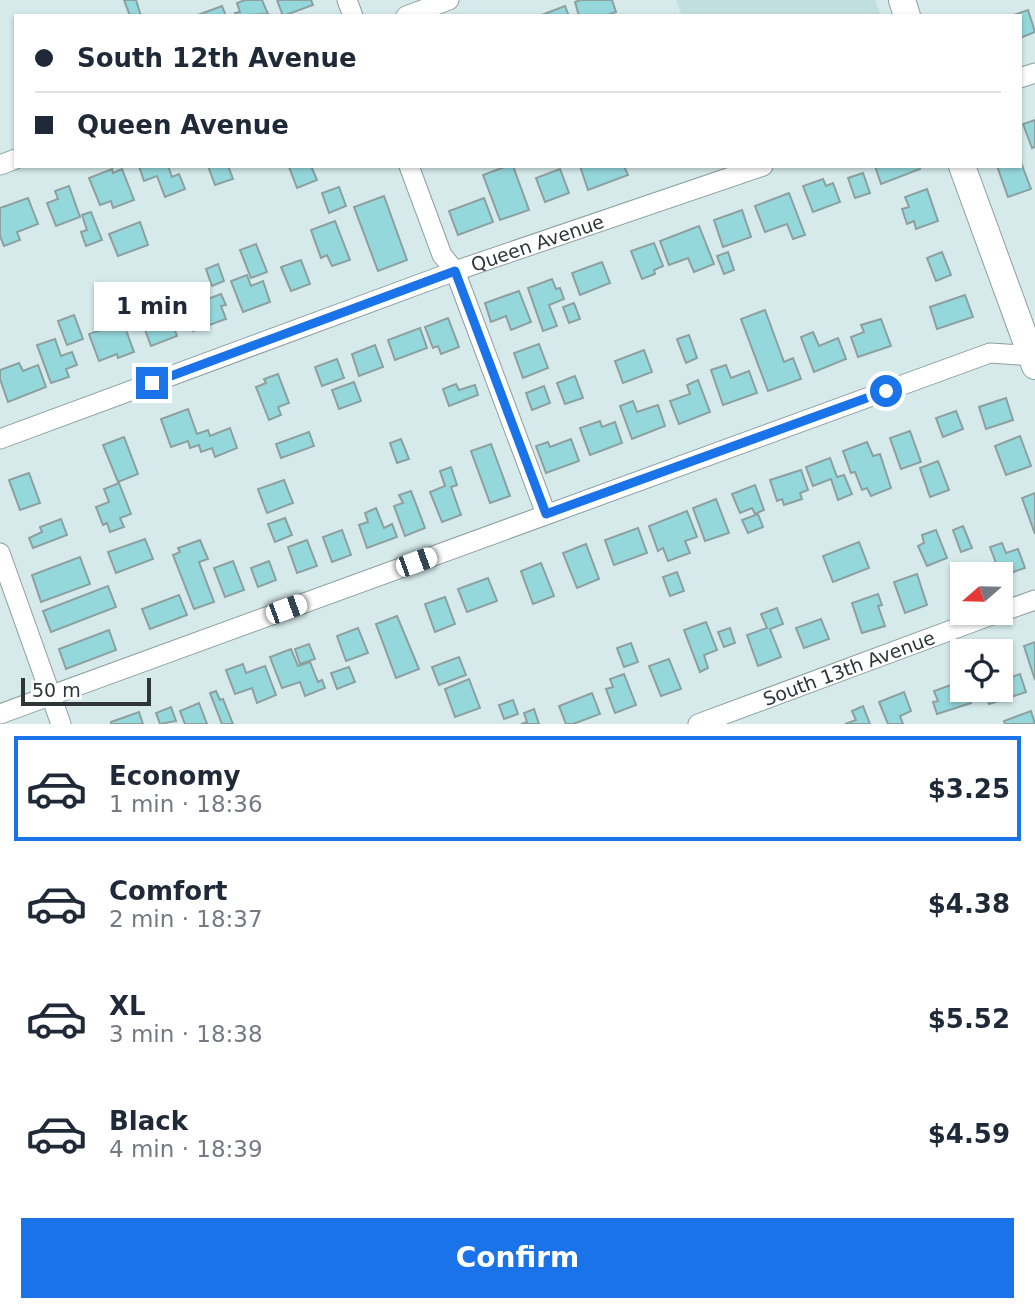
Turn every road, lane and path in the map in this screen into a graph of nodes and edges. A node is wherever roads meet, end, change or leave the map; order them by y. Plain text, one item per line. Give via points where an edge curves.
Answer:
1 (449, 0) edge
2 (411, 14) edge
3 (410, 168) edge
4 (757, 168) edge
5 (963, 168) edge
6 (455, 271) junction
7 (1034, 360) edge
8 (0, 439) edge
9 (546, 514) junction
10 (0, 554) edge
11 (1035, 600) edge
12 (1013, 608) edge
13 (966, 625) edge
14 (52, 696) junction
15 (0, 714) edge
16 (61, 724) edge
17 (698, 724) edge

1 - 2 street
3 - 6 street via 442,255
4 - 6 street, Queen Avenue
5 - 7 street
6 - 8 street, Queen Avenue
6 - 9 street
7 - 9 street via 990,353
9 - 14 street
10 - 14 street
11 - 12 street, South 13th Avenue
13 - 17 street, South 13th Avenue
14 - 15 street
14 - 16 street

